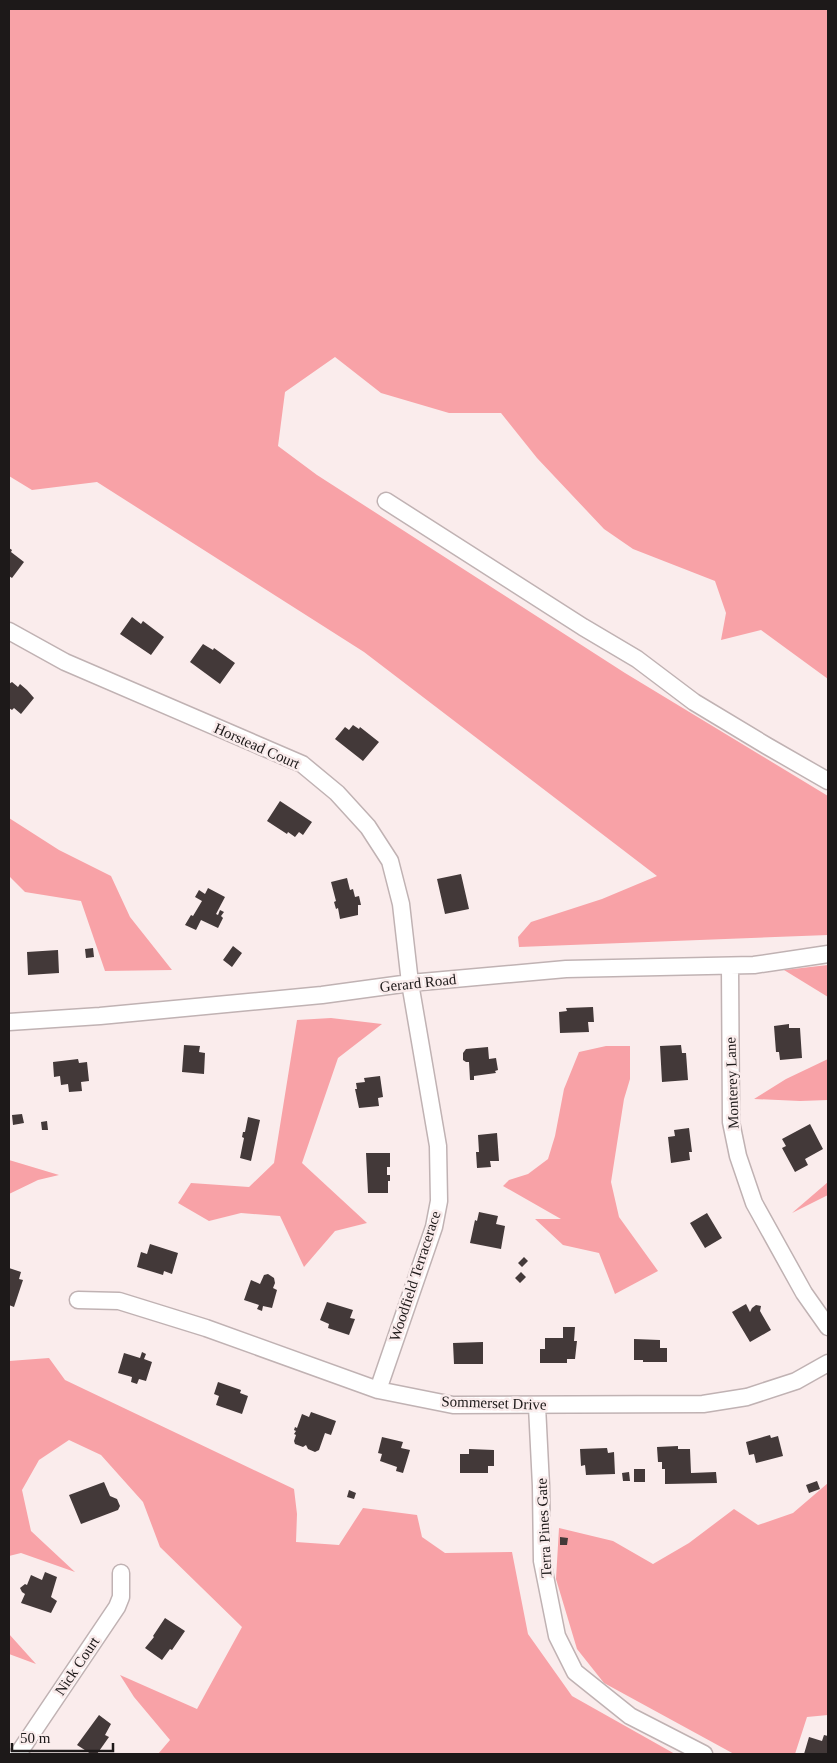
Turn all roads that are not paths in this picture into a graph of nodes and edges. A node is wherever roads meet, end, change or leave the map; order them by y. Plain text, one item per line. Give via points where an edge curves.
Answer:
1 (386, 501) dead end
2 (9, 631) edge
3 (828, 781) edge
4 (828, 954) edge
5 (730, 966) junction
6 (410, 983) junction
7 (9, 1022) edge
8 (78, 1300) dead end
9 (828, 1327) edge
10 (828, 1363) edge
11 (378, 1390) junction
12 (536, 1406) junction
13 (121, 1573) dead end
14 (18, 1754) edge
15 (704, 1754) edge

1 - 3 street via 637,659 694,702
2 - 6 street, Horstead Court via 65,662 302,764 337,792 368,827 390,861 401,904
4 - 5 street, Gerard Road
5 - 6 street, Gerard Road via 566,969
5 - 9 street, Monterey Lane via 731,1122 738,1156 754,1203 804,1293
6 - 7 street, Gerard Road via 322,995
6 - 11 street, Woodfield Terracerace via 438,1146 439,1201 434,1227
8 - 11 street, Sommerset Drive via 119,1300
10 - 12 street, Sommerset Drive via 796,1381 747,1396 702,1404
11 - 12 street, Sommerset Drive via 453,1405
12 - 15 street, Terra Pines Gate via 542,1561 556,1636 575,1672 630,1716
13 - 14 street, Nick Court via 117,1607

